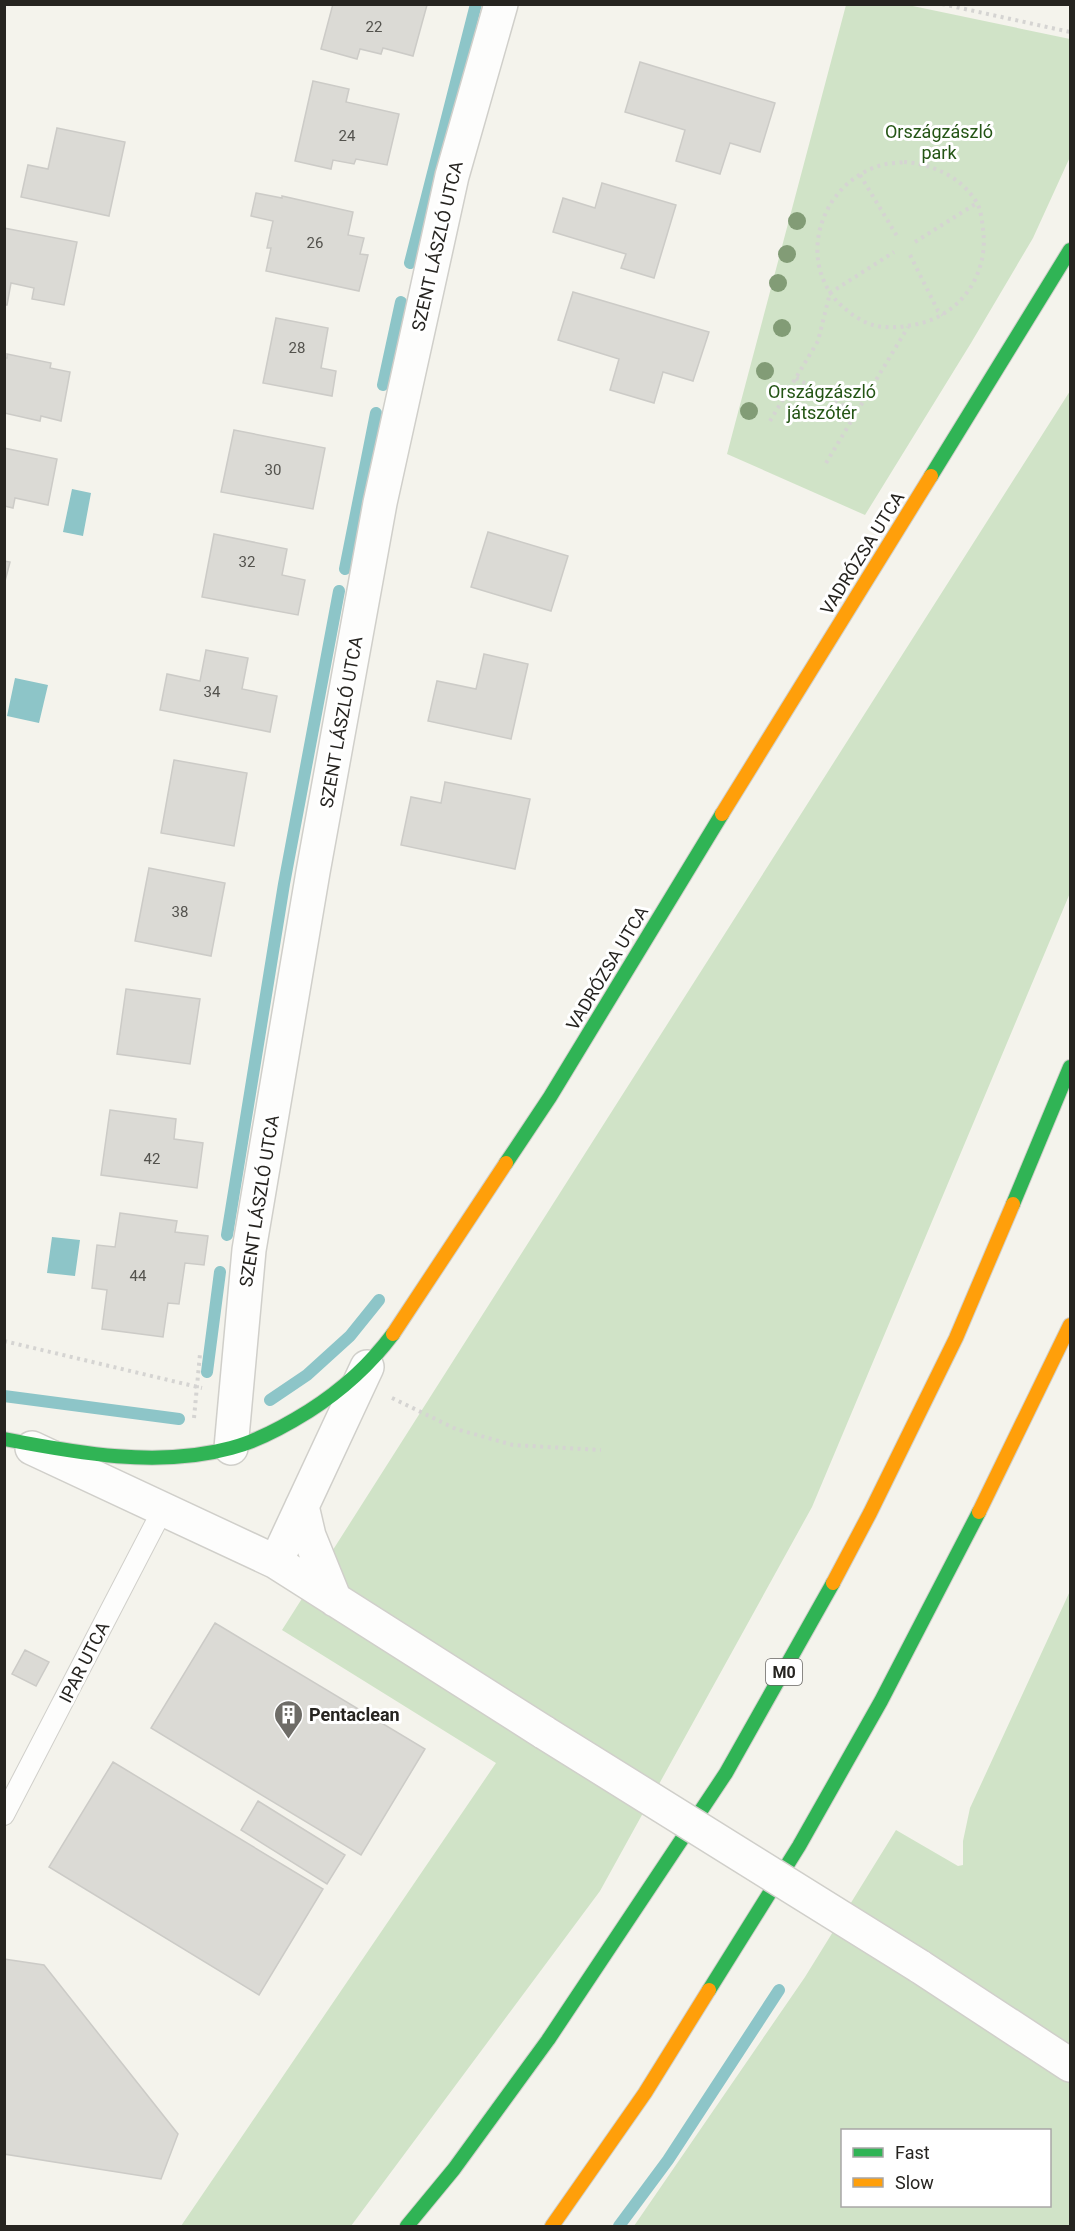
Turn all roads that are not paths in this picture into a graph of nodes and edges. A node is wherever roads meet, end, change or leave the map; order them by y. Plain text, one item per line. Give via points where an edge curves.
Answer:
1 (501, 4) edge
2 (1071, 250) edge
3 (1071, 1067) edge
4 (1071, 1325) edge
5 (363, 1375) junction
6 (12, 1441) edge
7 (231, 1448) junction
8 (302, 1506) junction
9 (163, 1509) junction
10 (276, 1562) junction
11 (335, 1600) junction
12 (4, 1815) edge
13 (1071, 2065) edge
14 (407, 2226) edge
15 (552, 2226) edge

1 - 7 street, SZENT LÁSZLÓ UTCA via 452,176 380,503 249,1250
2 - 5 main road, VADRÓZSA UTCA via 550,1097
3 - 14 main road, M0 via 956,1338 870,1513 726,1773 554,2030 454,2169
4 - 15 main road via 964,1543 799,1846 645,2093
5 - 7 main road, VADRÓZSA UTCA via 312,1410
5 - 8 street
6 - 7 main road, VADRÓZSA UTCA via 121,1456 178,1456
6 - 9 street
8 - 10 street
8 - 11 street via 309,1536
9 - 10 street
9 - 12 lane, IPAR UTCA
10 - 11 street
11 - 13 street, bridge

